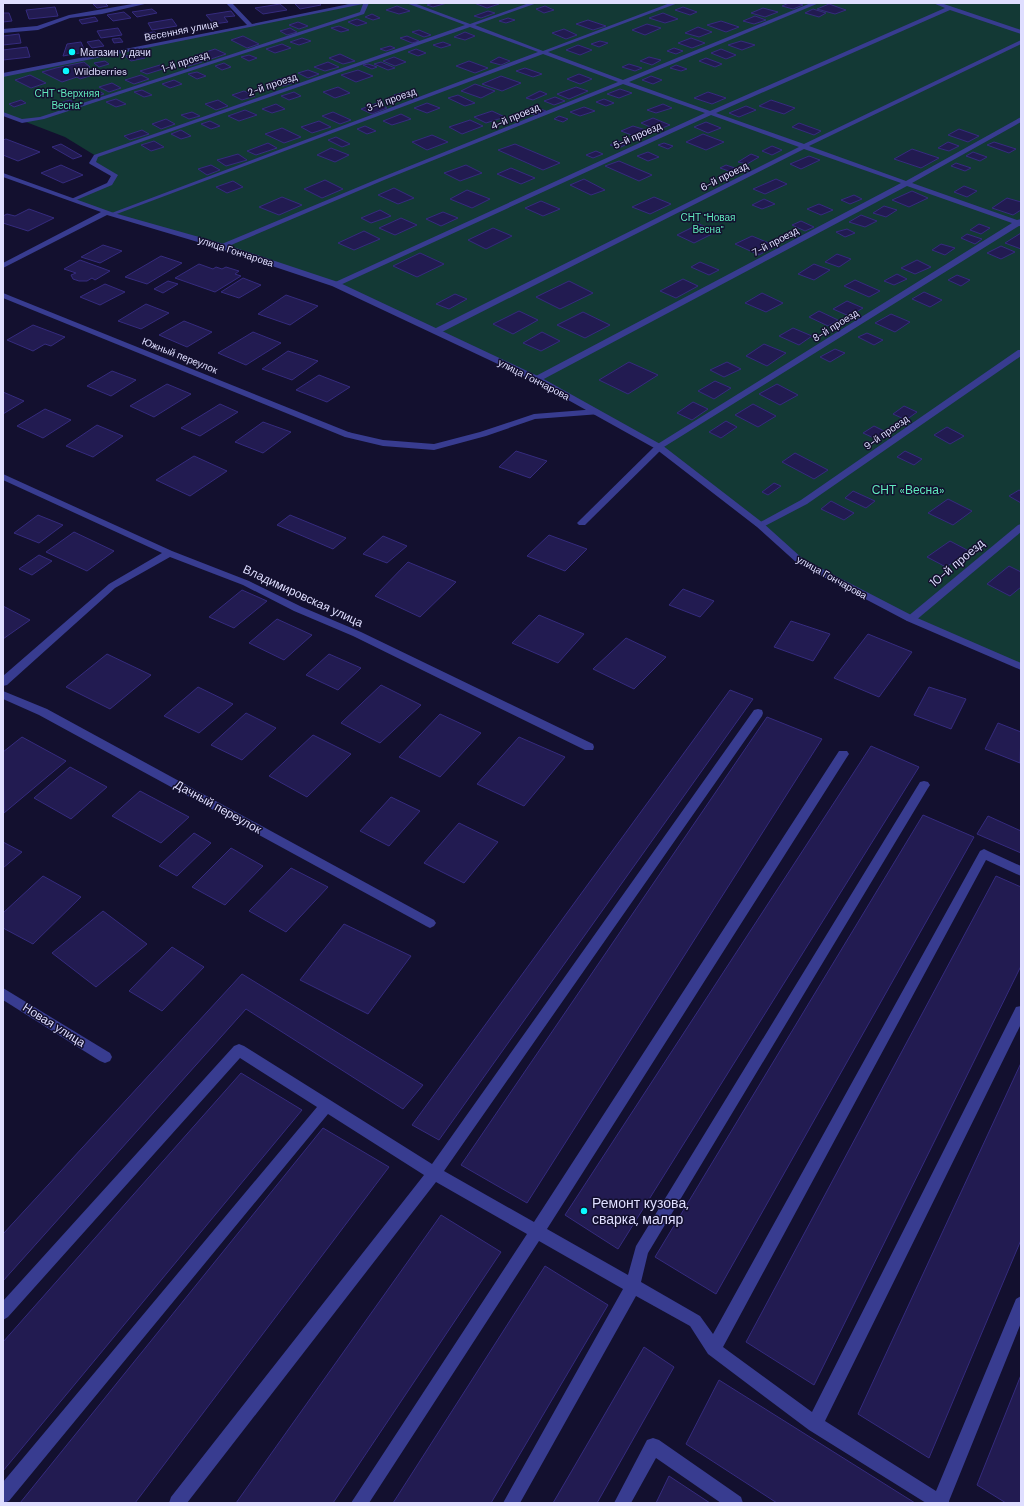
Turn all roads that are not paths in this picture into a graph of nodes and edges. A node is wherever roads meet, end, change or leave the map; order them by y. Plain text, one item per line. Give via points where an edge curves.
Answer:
1 (146, 3) edge
2 (230, 3) edge
3 (362, 3) edge
4 (366, 3) edge
5 (409, 3) edge
6 (534, 3) edge
7 (676, 3) edge
8 (816, 3) edge
9 (936, 3) edge
10 (346, 4) edge
11 (949, 8) junction
12 (250, 25) junction
13 (470, 25) junction
14 (3, 31) edge
15 (1021, 32) edge
16 (1021, 42) edge
17 (545, 53) junction
18 (3, 75) edge
19 (623, 82) junction
20 (711, 113) junction
21 (3, 114) edge
22 (1021, 119) edge
23 (805, 146) junction
24 (3, 175) edge
25 (907, 183) junction
26 (72, 200) junction
27 (110, 213) junction
28 (1020, 223) edge
29 (221, 246) junction
30 (3, 266) edge
31 (336, 284) junction
32 (3, 295) edge
33 (437, 331) junction
34 (1021, 352) edge
35 (537, 379) junction
36 (597, 412) junction
37 (660, 447) junction
38 (3, 477) edge
39 (582, 523) dead end
40 (760, 525) junction
41 (1021, 527) edge
42 (169, 553) junction
43 (911, 619) junction
44 (1021, 667) edge
45 (3, 682) edge
46 (3, 695) edge
47 (758, 713) dead end
48 (589, 748) dead end
49 (842, 754) dead end
50 (924, 785) dead end
51 (1021, 871) edge
52 (430, 923) dead end
53 (3, 993) edge
54 (1021, 1011) edge
55 (105, 1057) dead end
56 (326, 1106) junction
57 (434, 1173) junction
58 (537, 1231) junction
59 (633, 1286) junction
60 (1021, 1304) edge
61 (3, 1312) edge
62 (713, 1349) junction
63 (815, 1424) junction
64 (3, 1495) edge
65 (177, 1503) edge
66 (359, 1503) edge
67 (511, 1503) edge
68 (622, 1503) edge
69 (735, 1503) edge
70 (941, 1503) edge

1 - 14 street via 69,17 38,28
2 - 12 street
3 - 10 street, Весенняя улица
4 - 21 street, 1-й проезд via 362,13 32,121 12,119
5 - 13 street
6 - 13 street, 2-й проезд
7 - 17 street, 3-й проезд
8 - 19 street, 4-й проезд
9 - 11 street
10 - 12 street, Весенняя улица
11 - 15 street
11 - 20 street, 5-й проезд
12 - 18 street, Весенняя улица
13 - 17 street
13 - 26 street, 2-й проезд via 96,156 92,163 115,175 110,184
16 - 23 street, 6-й проезд
17 - 19 street
17 - 27 street, 3-й проезд
19 - 20 street
19 - 29 street, 4-й проезд
20 - 23 street
20 - 31 street, 5-й проезд
22 - 25 street, 7-й проезд
23 - 25 street
23 - 33 street, 6-й проезд
24 - 26 street, улица Гончарова
25 - 28 street
25 - 35 street, 7-й проезд
26 - 27 street, улица Гончарова
27 - 29 street, улица Гончарова
27 - 30 street, 3-й проезд
28 - 37 street, 8-й проезд
29 - 31 street, улица Гончарова
31 - 33 street, улица Гончарова
32 - 36 street, Южный переулок via 348,435 383,443 434,447 534,417
33 - 35 street, улица Гончарова
34 - 40 street, 9-й проезд via 804,502
35 - 36 street, улица Гончарова
36 - 37 street, улица Гончарова
37 - 39 street, 8-й проезд
37 - 40 street, улица Гончарова
38 - 42 street, Владимировская улица
40 - 43 street, улица Гончарова via 800,561
41 - 43 street, 10-й проезд
42 - 45 street via 112,586
42 - 48 street, Владимировская улица via 246,583 357,634
43 - 44 street, улица Гончарова
46 - 52 street, Дачный переулок via 43,712
47 - 57 street
49 - 58 street
50 - 59 street via 641,1251
51 - 62 street via 984,854
53 - 55 street, Новая улица
54 - 63 street
56 - 57 street
56 - 61 street via 238,1050
56 - 64 street
57 - 58 street
57 - 65 street
58 - 59 street
58 - 66 street
59 - 62 street via 694,1321
59 - 67 street
60 - 70 street
62 - 63 street
63 - 70 street
68 - 69 street via 653,1446

